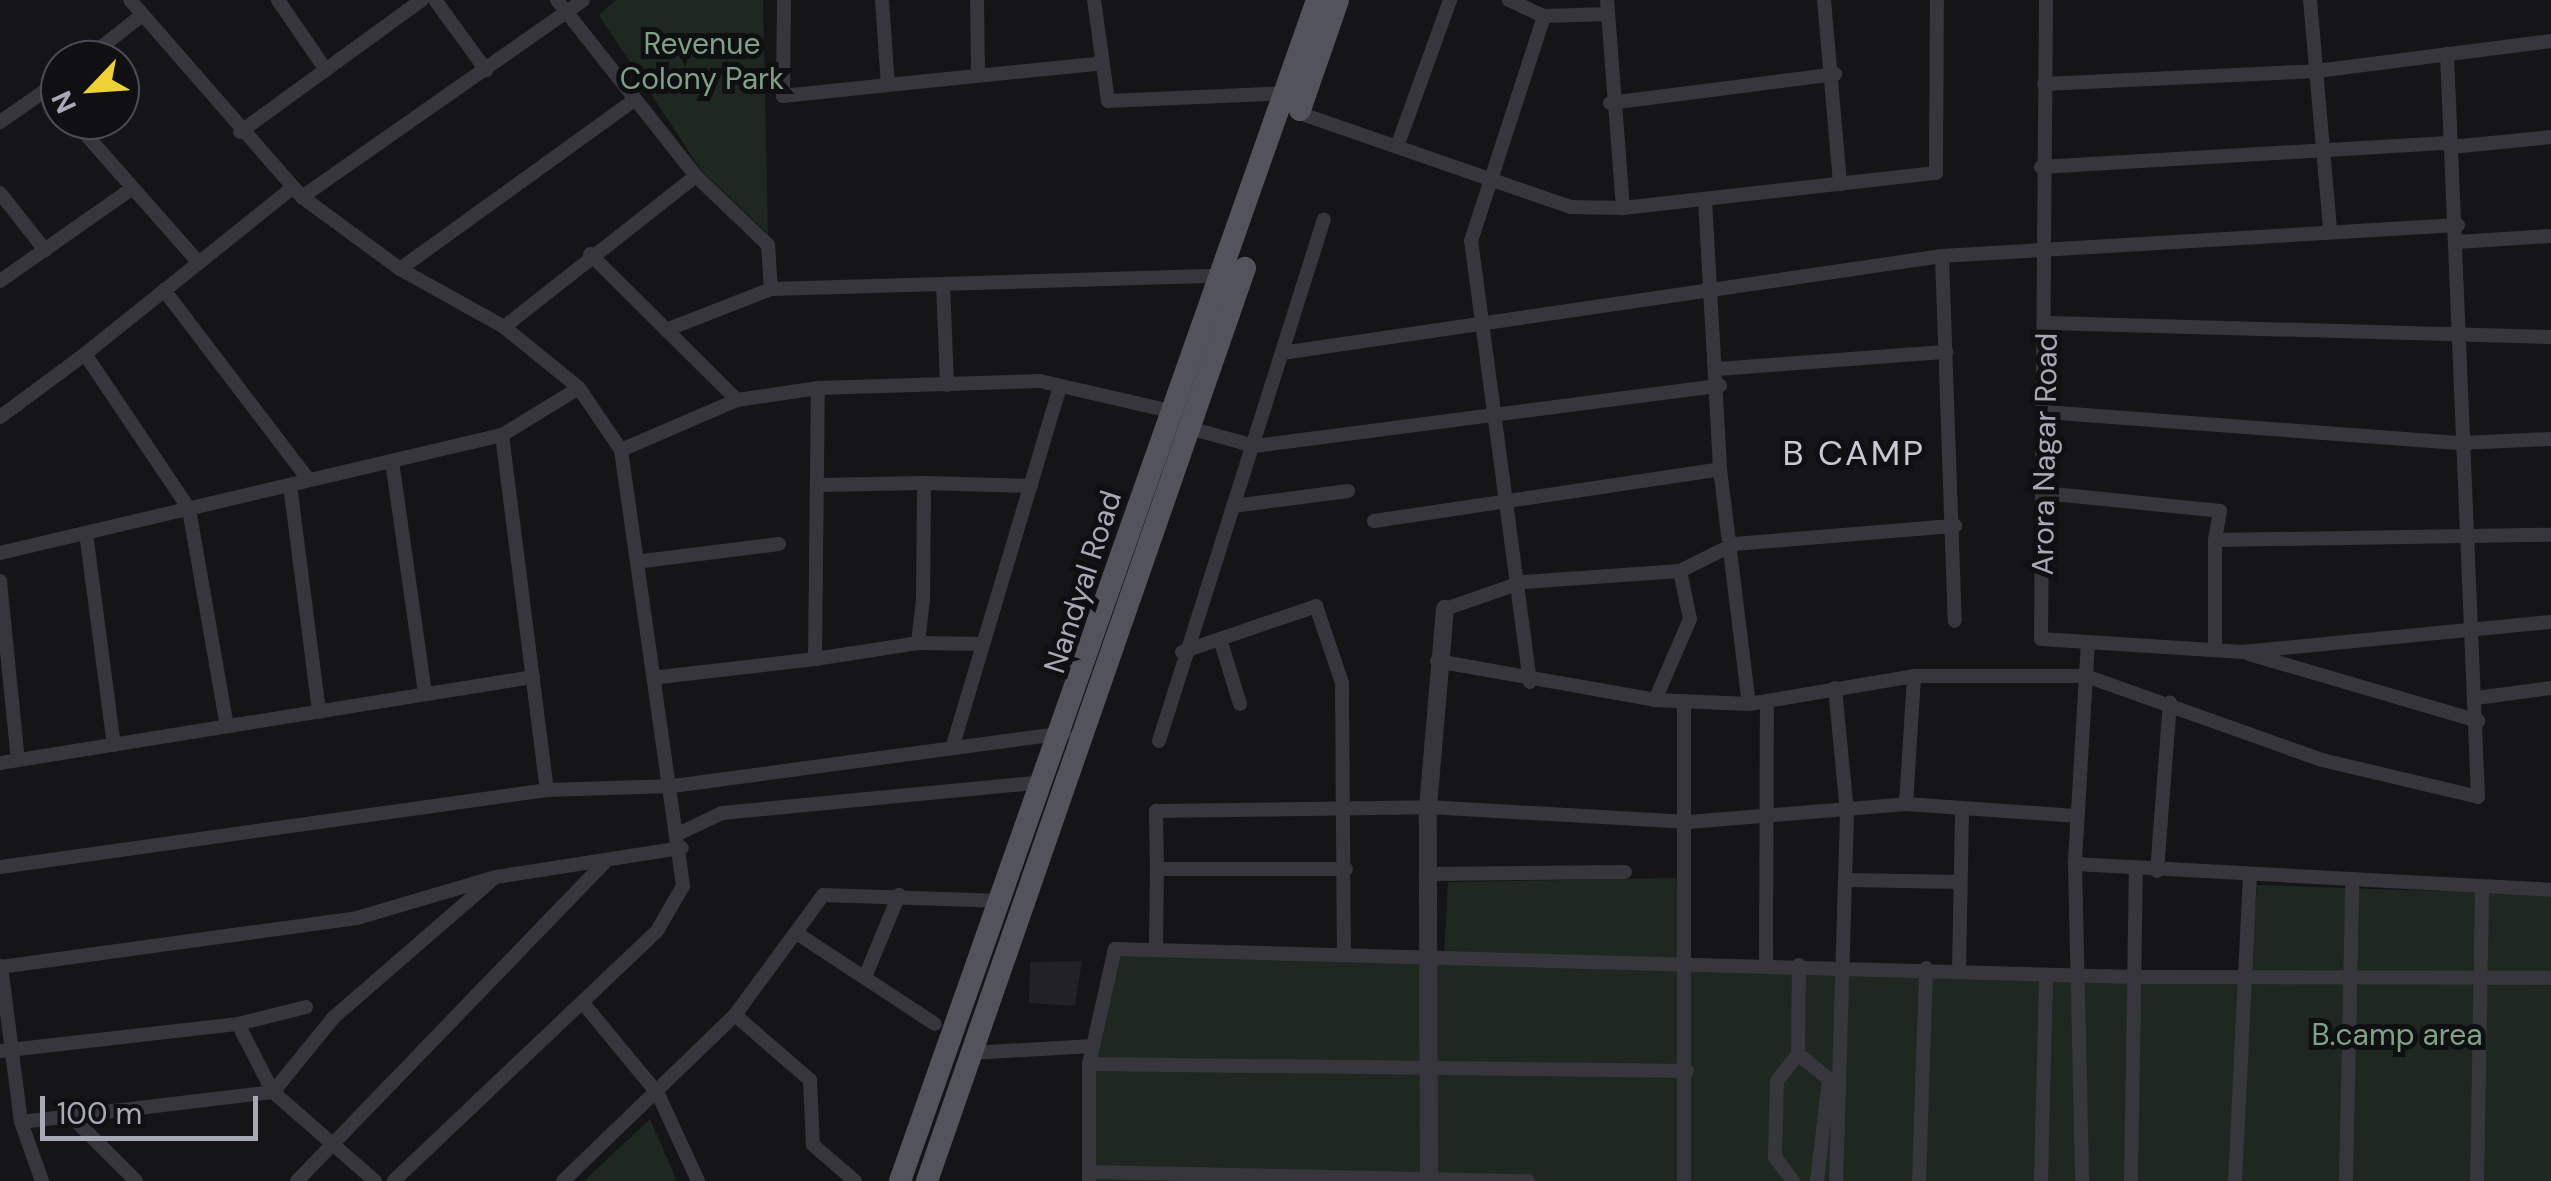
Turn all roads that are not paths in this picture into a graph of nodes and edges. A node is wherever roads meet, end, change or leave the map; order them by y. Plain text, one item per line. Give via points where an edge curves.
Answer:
1 (130, 0) edge
2 (278, 0) edge
3 (422, 0) edge
4 (435, 0) edge
5 (582, 0) edge
6 (784, 0) edge
7 (882, 0) edge
8 (976, 0) edge
9 (1094, 0) edge
10 (1317, 0) edge
11 (1338, 0) edge
12 (1450, 0) edge
13 (1508, 0) edge
14 (1824, 0) edge
15 (1937, 0) edge
16 (2046, 0) edge
17 (2310, 0) edge
18 (1610, 4) edge
19 (562, 6) edge
20 (142, 16) junction
21 (1544, 16) junction
22 (111, 40) edge
23 (2551, 41) edge
24 (2446, 54) junction
25 (1103, 64) junction
26 (326, 70) junction
27 (486, 70) junction
28 (2317, 71) junction
29 (978, 74) junction
30 (1835, 74) junction
31 (2044, 84) junction
32 (888, 86) junction
33 (40, 94) edge
34 (634, 100) junction
35 (1294, 103) junction
36 (1610, 104) junction
37 (0, 122) edge
38 (240, 132) junction
39 (2551, 137) edge
40 (91, 140) edge
41 (1398, 144) junction
42 (2451, 145) junction
43 (2320, 154) junction
44 (2041, 167) junction
45 (696, 176) junction
46 (1486, 180) junction
47 (1840, 184) junction
48 (133, 188) junction
49 (297, 192) junction
50 (0, 193) edge
51 (1705, 199) junction
52 (1623, 208) junction
53 (1324, 219) dead end
54 (2458, 225) junction
55 (2330, 230) junction
56 (2551, 236) edge
57 (2457, 242) junction
58 (2043, 248) junction
59 (44, 250) junction
60 (590, 254) junction
61 (1942, 256) junction
62 (198, 262) junction
63 (400, 270) junction
64 (1226, 276) junction
65 (0, 281) edge
66 (942, 284) junction
67 (771, 289) junction
68 (164, 290) junction
69 (1712, 294) junction
70 (2048, 323) junction
71 (504, 327) junction
72 (1484, 328) junction
73 (666, 330) junction
74 (2551, 337) edge
75 (2460, 340) junction
76 (1946, 352) junction
77 (85, 354) junction
78 (1282, 354) junction
79 (1718, 369) junction
80 (947, 385) junction
81 (1060, 386) junction
82 (1720, 386) junction
83 (579, 388) junction
84 (818, 388) junction
85 (737, 400) junction
86 (1170, 410) junction
87 (2045, 412) junction
88 (1498, 415) junction
89 (0, 417) edge
90 (1189, 428) junction
91 (502, 435) junction
92 (2551, 439) edge
93 (2462, 442) junction
94 (1254, 446) junction
95 (621, 450) junction
96 (392, 461) junction
97 (1720, 469) junction
98 (309, 480) junction
99 (818, 484) junction
100 (924, 484) junction
101 (290, 485) junction
102 (1031, 486) junction
103 (1348, 491) dead end
104 (2044, 493) junction
105 (1513, 502) junction
106 (1233, 506) junction
107 (189, 509) junction
108 (1374, 521) dead end
109 (1955, 526) junction
110 (86, 533) junction
111 (2551, 534) edge
112 (2463, 539) junction
113 (2215, 540) junction
114 (779, 544) dead end
115 (1734, 544) junction
116 (0, 554) edge
117 (644, 562) junction
118 (1680, 571) junction
119 (0, 581) edge
120 (1523, 582) junction
121 (1445, 609) joint
122 (1955, 621) dead end
123 (2551, 622) edge
124 (2470, 627) junction
125 (1220, 638) junction
126 (2088, 642) junction
127 (918, 643) junction
128 (982, 644) junction
129 (2215, 648) junction
130 (1182, 652) junction
131 (2243, 652) junction
132 (815, 659) junction
133 (1437, 661) junction
134 (1914, 676) junction
135 (2086, 676) junction
136 (533, 677) junction
137 (660, 677) junction
138 (1530, 682) junction
139 (1835, 688) junction
140 (2551, 688) edge
141 (425, 694) junction
142 (2476, 698) junction
143 (1655, 700) junction
144 (1684, 701) junction
145 (2170, 702) junction
146 (1240, 704) dead end
147 (1750, 704) junction
148 (1767, 704) junction
149 (319, 712) junction
150 (2478, 721) junction
151 (227, 726) junction
152 (1065, 733) junction
153 (1159, 741) dead end
154 (954, 742) junction
155 (114, 745) junction
156 (18, 760) junction
157 (0, 763) edge
158 (1046, 782) junction
159 (673, 786) junction
160 (547, 790) junction
161 (1906, 804) junction
162 (1428, 807) junction
163 (1346, 808) junction
164 (1962, 810) junction
165 (1847, 813) junction
166 (1767, 816) junction
167 (2076, 816) junction
168 (1689, 822) junction
169 (682, 840) junction
170 (604, 863) junction
171 (2075, 864) junction
172 (0, 867) edge
173 (1156, 869) junction
174 (1346, 869) junction
175 (2157, 871) junction
176 (1625, 872) dead end
177 (1430, 874) junction
178 (2136, 874) junction
179 (496, 877) junction
180 (2250, 878) junction
181 (1846, 880) junction
182 (1960, 882) junction
183 (2352, 886) junction
184 (2551, 890) edge
185 (2482, 891) junction
186 (898, 895) junction
187 (1004, 901) junction
188 (801, 936) junction
189 (1156, 949) junction
190 (1344, 949) junction
191 (1429, 952) junction
192 (1844, 963) junction
193 (1799, 965) junction
194 (0, 966) edge
195 (1691, 966) junction
196 (1766, 967) junction
197 (1926, 968) junction
198 (1958, 970) junction
199 (2481, 974) junction
200 (2046, 975) junction
201 (2079, 975) junction
202 (2350, 975) junction
203 (2134, 977) junction
204 (865, 978) junction
205 (2551, 978) edge
206 (2245, 979) junction
207 (582, 1003) junction
208 (306, 1006) dead end
209 (735, 1015) junction
210 (238, 1024) junction
211 (935, 1024) dead end
212 (1092, 1046) junction
213 (5, 1051) edge
214 (971, 1053) junction
215 (1798, 1054) junction
216 (1089, 1064) junction
217 (1429, 1070) junction
218 (1687, 1071) junction
219 (273, 1092) junction
220 (658, 1094) junction
221 (71, 1116) junction
222 (21, 1122) junction
223 (332, 1144) junction
224 (1090, 1176) edge
225 (1429, 1178) edge
226 (42, 1181) edge
227 (136, 1181) edge
228 (297, 1181) edge
229 (375, 1181) edge
230 (394, 1181) edge
231 (563, 1181) edge
232 (698, 1181) edge
233 (855, 1181) edge
234 (900, 1181) edge
235 (928, 1181) edge
236 (1528, 1181) edge
237 (1684, 1181) edge
238 (1793, 1181) edge
239 (1817, 1181) edge
240 (1836, 1181) edge
241 (1919, 1181) edge
242 (2042, 1181) edge
243 (2082, 1181) edge
244 (2132, 1181) edge
245 (2235, 1181) edge
246 (2346, 1181) edge
247 (2477, 1181) edge

1 - 20 street
2 - 26 street
3 - 26 street
4 - 27 street
5 - 19 street
6 - 32 street via 782,96
7 - 32 street
8 - 29 street
9 - 25 street
10 - 35 main road, Nandyal Road
11 - 35 main road, Nandyal Road
12 - 41 street
13 - 21 street
14 - 30 street
15 - 47 street via 1936,173
16 - 31 street, Arora Nagar Road
17 - 28 street
18 - 21 street
18 - 36 street
19 - 27 street
19 - 34 street
20 - 22 street
20 - 38 street
21 - 46 street
23 - 24 street
24 - 28 street
24 - 42 street
25 - 29 street
25 - 35 street via 1108,101
26 - 38 street
27 - 49 street
28 - 31 street
28 - 43 street
29 - 32 street
30 - 36 street
30 - 47 street
31 - 44 street, Arora Nagar Road
33 - 37 street
34 - 45 street
34 - 63 street
35 - 41 street
35 - 64 main road, Nandyal Road
35 - 90 main road, Nandyal Road
36 - 52 street
38 - 49 street
39 - 42 street
40 - 48 street
41 - 46 street
42 - 43 street
42 - 54 street
43 - 44 street
43 - 55 street
44 - 58 street, Arora Nagar Road
45 - 60 street
45 - 67 street via 768,246
46 - 52 street via 1570,207
46 - 72 street via 1470,241
47 - 51 street
48 - 59 street
48 - 62 street
49 - 62 street
49 - 63 street
50 - 59 street
51 - 52 street
51 - 69 street
53 - 78 street
54 - 55 street
54 - 57 street
55 - 58 street
56 - 57 street
57 - 75 street
58 - 61 street
58 - 70 street, Arora Nagar Road
59 - 65 street
60 - 71 street
60 - 73 street
61 - 69 street
61 - 76 street
62 - 68 street
63 - 71 street
64 - 66 street
64 - 86 main road, Nandyal Road
66 - 67 street
66 - 80 street
67 - 73 street
68 - 77 street
68 - 98 street
69 - 72 street
69 - 79 street
70 - 75 street
70 - 87 street, Arora Nagar Road
71 - 83 street
72 - 78 street via 1377,333
72 - 88 street
73 - 85 street
74 - 75 street
75 - 93 street
76 - 79 street
76 - 109 street
77 - 89 street
77 - 107 street
78 - 94 street
79 - 82 street
80 - 81 street
80 - 84 street
81 - 86 street
81 - 102 street
82 - 88 street
82 - 97 street
83 - 91 street
83 - 95 street
84 - 85 street
84 - 99 street
85 - 95 street
86 - 152 main road, Nandyal Road
87 - 93 street
87 - 104 street, Arora Nagar Road
88 - 94 street
88 - 105 street
90 - 94 street
90 - 214 main road, Nandyal Road
91 - 96 street
91 - 136 street
92 - 93 street
93 - 112 street
94 - 106 street
95 - 117 street
96 - 98 street
96 - 141 street
97 - 105 street
97 - 115 street
98 - 101 street
99 - 100 street
99 - 132 street
100 - 102 street
100 - 127 street
101 - 107 street
101 - 149 street
102 - 128 street
103 - 106 street
104 - 113 street via 2220,511
104 - 126 street, Arora Nagar Road via 2041,639
105 - 108 street
105 - 120 street
106 - 130 street
107 - 110 street
107 - 151 street
109 - 115 street
109 - 122 street
110 - 116 street
110 - 155 street
111 - 112 street
112 - 113 street
112 - 124 street
113 - 129 street
114 - 117 street
115 - 118 street
115 - 147 street
117 - 137 street
118 - 120 street
118 - 143 street via 1690,620
119 - 156 street
120 - 121 street
120 - 138 street
121 - 133 street
123 - 124 street
124 - 131 street
124 - 142 street
125 - 130 street
125 - 146 street
125 - 163 street via 1316,606 1342,683
126 - 129 street
126 - 135 street
127 - 128 street
127 - 132 street
128 - 154 street
129 - 131 street
130 - 153 street
131 - 150 street
132 - 137 street
133 - 138 street
133 - 162 street
134 - 135 street
134 - 139 street
134 - 161 street
135 - 145 street
135 - 167 street
136 - 141 street
136 - 160 street
137 - 159 street
138 - 143 street
139 - 148 street
139 - 165 street
140 - 142 street
141 - 149 street
142 - 150 street
143 - 144 street
144 - 147 street
144 - 168 street
145 - 150 street via 2322,760 2478,796
145 - 175 street
147 - 148 street
148 - 166 street
149 - 151 street
151 - 155 street
152 - 154 street
152 - 158 main road, Nandyal Road
154 - 159 street
155 - 156 street
156 - 157 street
158 - 169 street via 722,813
158 - 187 main road, Nandyal Road
159 - 160 street
159 - 169 street
160 - 172 street
161 - 164 street
161 - 165 street
162 - 163 street
162 - 168 street
162 - 177 street
163 - 173 street via 1156,811
163 - 174 street
164 - 167 street
164 - 182 street
165 - 166 street
165 - 181 street
166 - 168 street
166 - 196 street
167 - 171 street
168 - 195 street
169 - 170 street
169 - 207 street via 683,886 656,931
170 - 179 street
170 - 223 street
171 - 178 street
171 - 201 street
173 - 174 street
173 - 189 street
174 - 190 street
175 - 178 street
175 - 180 street
176 - 177 street
177 - 191 street
178 - 203 street
179 - 194 street via 357,918
179 - 219 street via 334,1017
180 - 183 street
180 - 206 street
181 - 182 street
181 - 192 street
182 - 198 street
183 - 185 street
183 - 202 street
184 - 185 street
185 - 199 street
186 - 187 street
186 - 188 street via 823,895
186 - 204 street
187 - 234 main road, Nandyal Road
188 - 204 street
188 - 209 street
189 - 190 street
189 - 212 street via 1115,949
190 - 191 street
191 - 195 street
191 - 217 street
192 - 193 street
192 - 197 street
192 - 240 street
193 - 196 street
193 - 215 street
194 - 213 street
195 - 196 street
195 - 218 street
197 - 198 street
197 - 241 street
198 - 200 street
199 - 202 street
199 - 205 street
199 - 247 street
200 - 201 street
200 - 242 street
201 - 203 street
201 - 243 street
202 - 206 street
202 - 246 street
203 - 206 street
203 - 244 street
204 - 211 street
206 - 245 street
207 - 220 street
207 - 230 street
208 - 210 street
209 - 220 street
209 - 233 street via 810,1080 812,1145
210 - 213 street
210 - 219 street
212 - 214 street
212 - 216 street
213 - 222 street
214 - 235 main road, Nandyal Road
215 - 238 street via 1777,1081 1775,1157
215 - 239 street via 1829,1079
216 - 217 street
216 - 224 street
217 - 218 street
217 - 225 street
218 - 237 street
219 - 221 street
219 - 223 street
220 - 231 street
220 - 232 street
221 - 222 street
221 - 227 street
222 - 226 street
223 - 228 street
223 - 229 street
224 - 225 street
225 - 236 street

